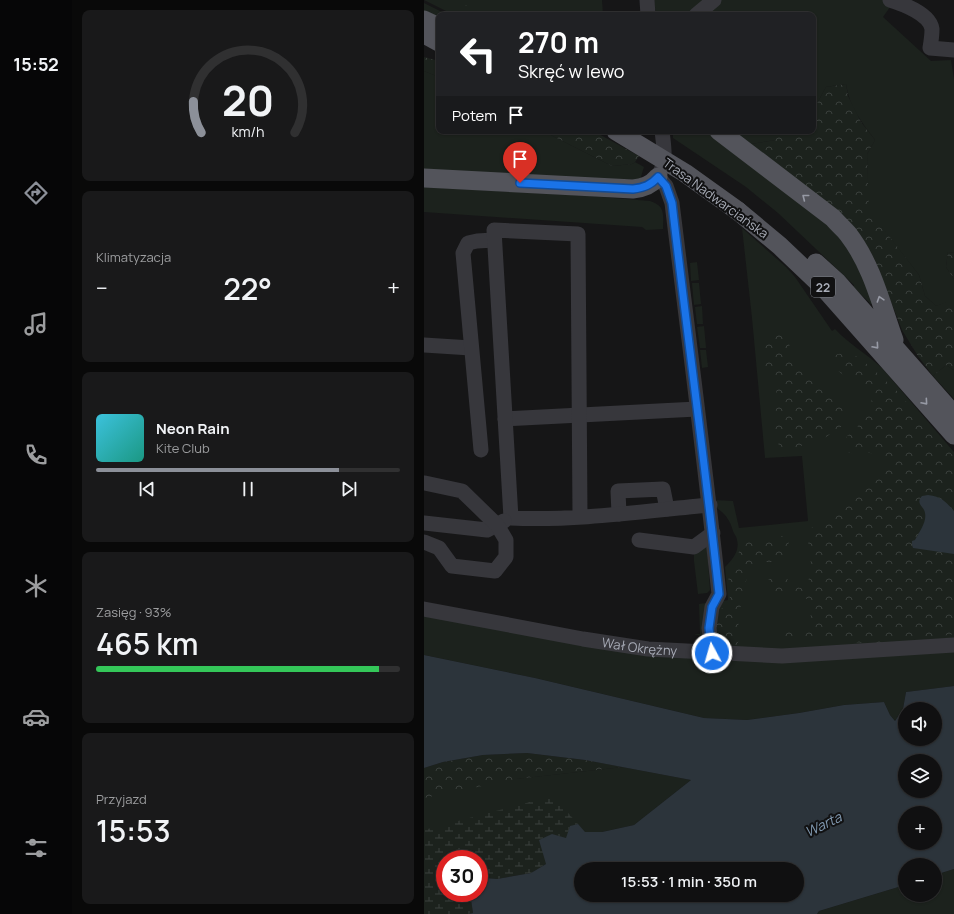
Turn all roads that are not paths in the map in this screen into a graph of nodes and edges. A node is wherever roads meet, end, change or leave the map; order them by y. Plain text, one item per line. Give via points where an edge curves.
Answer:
1 (647, 0) edge
2 (714, 0) edge
3 (890, 0) edge
4 (648, 12) edge
5 (700, 12) edge
6 (424, 20) edge
7 (436, 26) edge
8 (424, 34) edge
9 (436, 40) edge
10 (424, 48) edge
11 (954, 50) edge
12 (436, 51) edge
13 (621, 134) edge
14 (647, 134) edge
15 (662, 134) edge
16 (724, 134) edge
17 (658, 177) junction
18 (424, 178) edge
19 (742, 205) junction
20 (494, 240) junction
21 (424, 345) edge
22 (471, 348) junction
23 (897, 349) junction
24 (904, 368) junction
25 (697, 409) junction
26 (579, 415) junction
27 (954, 415) edge
28 (505, 419) junction
29 (954, 435) edge
30 (481, 450) dead end
31 (425, 483) edge
32 (710, 505) junction
33 (667, 509) junction
34 (620, 514) junction
35 (580, 516) junction
36 (510, 518) junction
37 (424, 523) edge
38 (497, 525) junction
39 (713, 533) junction
40 (639, 540) dead end
41 (424, 542) edge
42 (424, 609) edge
43 (954, 645) edge
44 (712, 653) junction

1 - 4 street
2 - 5 street
3 - 11 street via 907,6 925,17 932,28 930,48
6 - 7 main road
8 - 9 main road
10 - 12 main road
13 - 19 main road, Trasa Nadwarciańska / 22, bridge via 685,174
14 - 19 main road, Trasa Nadwarciańska / 22 via 694,164
15 - 17 street via 665,155
23 -> 16 main road via 873,279 848,234 833,218
17 - 18 main road via 649,185 633,189
17 - 25 street via 666,186 672,203
19 - 23 main road, Trasa Nadwarciańska / 22 via 786,235 837,282
19 -> 24 main road, Trasa Nadwarciańska / 22
20 - 22 street via 468,243 463,253
20 - 26 street via 494,230 578,234
20 - 28 street
21 - 22 street
22 - 30 street
23 - 24 main road, Trasa Nadwarciańska / 22
24 - 27 main road, Trasa Nadwarciańska / 22
24 -> 29 main road, Trasa Nadwarciańska / 22
25 - 26 street
25 - 32 street
26 - 28 street
26 - 35 street
28 - 36 street
31 - 38 street via 462,491
32 - 33 street
32 - 39 street
33 - 34 street
33 - 34 street via 663,489 618,492
34 - 35 street
35 - 36 street
36 - 38 street
37 - 38 street via 487,530
38 - 41 street via 506,540 506,557 496,571 452,566 439,548
39 - 40 street via 694,547
39 - 44 street via 719,594 712,607 709,628
42 - 44 street, Wał Okrężny via 648,649
43 - 44 street, Wał Okrężny via 782,656

